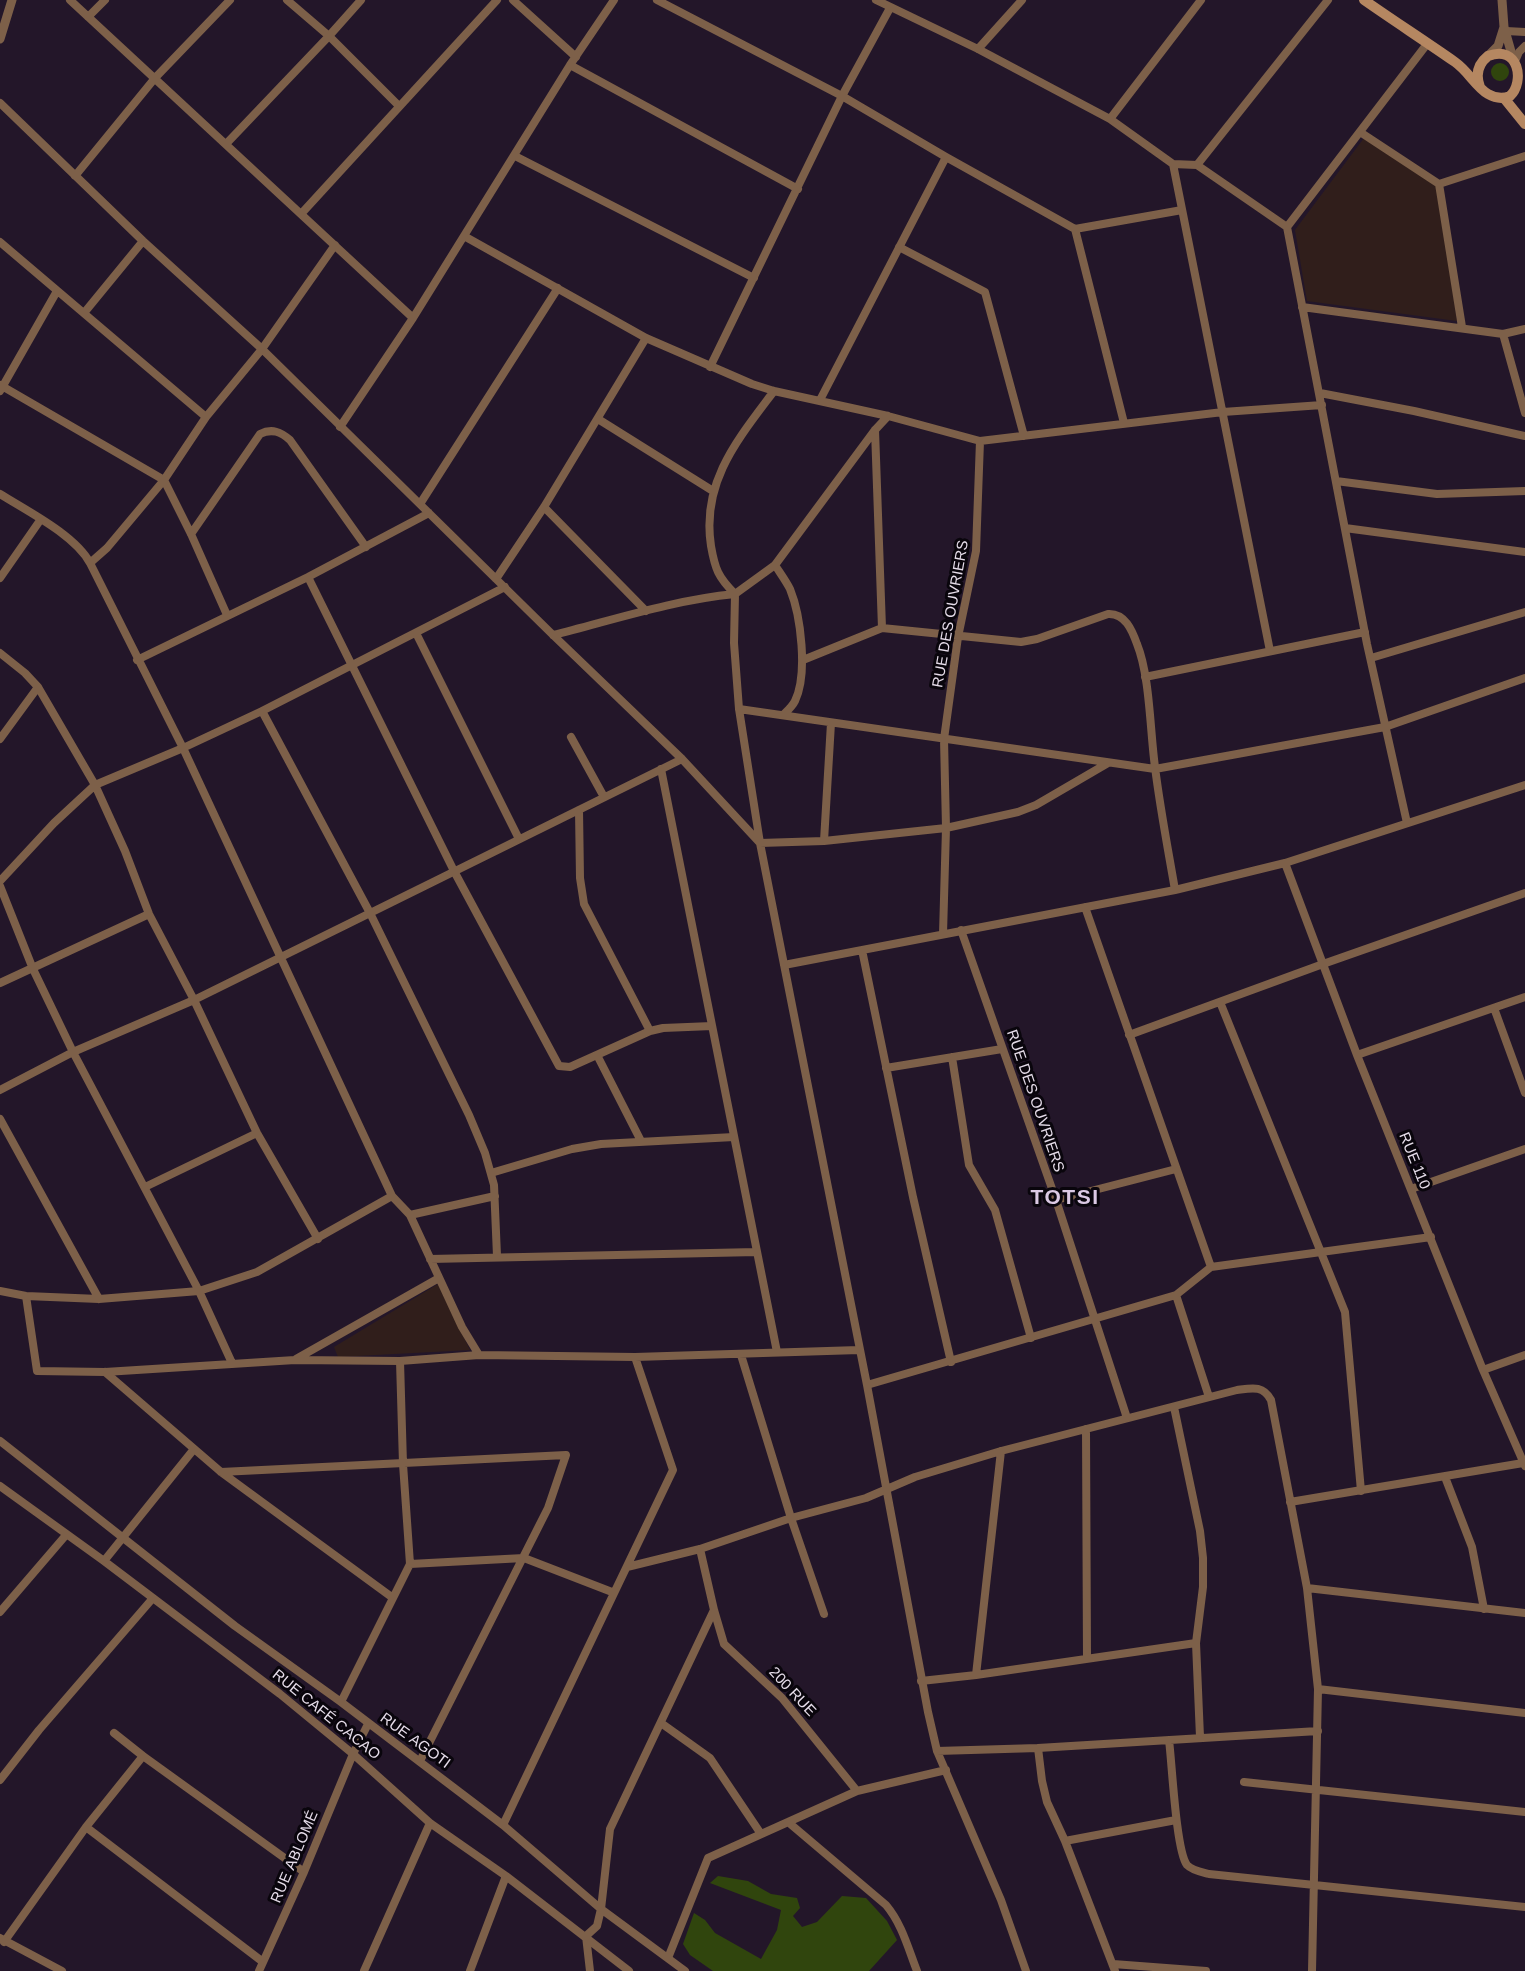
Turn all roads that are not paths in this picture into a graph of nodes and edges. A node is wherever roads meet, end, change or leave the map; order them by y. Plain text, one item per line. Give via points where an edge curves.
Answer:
1 (12, 0) edge
2 (70, 0) edge
3 (105, 0) edge
4 (230, 0) edge
5 (287, 0) edge
6 (361, 0) edge
7 (497, 0) edge
8 (513, 0) edge
9 (614, 0) edge
10 (657, 0) edge
11 (876, 0) edge
12 (1022, 0) edge
13 (1201, 0) edge
14 (1328, 0) edge
15 (1364, 0) edge
16 (1502, 0) edge
17 (890, 8) junction
18 (88, 17) junction
19 (1505, 29) junction
20 (1525, 32) edge
21 (329, 36) junction
22 (0, 39) edge
23 (1427, 44) junction
24 (1525, 46) edge
25 (978, 49) junction
26 (1488, 56) junction
27 (576, 57) junction
28 (1514, 57) junction
29 (1457, 64) junction
30 (570, 65) junction
31 (1478, 68) junction
32 (155, 78) junction
33 (1523, 85) edge
34 (1480, 87) junction
35 (842, 96) junction
36 (1504, 98) junction
37 (0, 103) edge
38 (399, 106) junction
39 (1110, 119) junction
40 (1525, 124) edge
41 (1360, 132) junction
42 (226, 144) junction
43 (515, 156) junction
44 (1525, 156) edge
45 (946, 157) junction
46 (1173, 164) junction
47 (1197, 165) junction
48 (75, 176) junction
49 (1439, 184) junction
50 (798, 189) junction
51 (1182, 210) junction
52 (301, 214) junction
53 (1287, 227) junction
54 (1074, 229) junction
55 (464, 236) junction
56 (0, 242) edge
57 (143, 242) junction
58 (335, 245) junction
59 (899, 247) junction
60 (754, 278) junction
61 (558, 288) junction
62 (57, 291) junction
63 (1302, 307) junction
64 (84, 313) junction
65 (413, 318) junction
66 (1462, 327) junction
67 (1525, 329) edge
68 (1503, 334) junction
69 (646, 338) junction
70 (262, 349) junction
71 (710, 367) junction
72 (1, 387) edge
73 (774, 391) junction
74 (1320, 393) junction
75 (820, 400) junction
76 (1322, 405) junction
77 (1223, 412) junction
78 (1525, 413) edge
79 (888, 416) junction
80 (206, 417) junction
81 (598, 419) junction
82 (1124, 423) junction
83 (340, 427) junction
84 (875, 430) junction
85 (1024, 436) junction
86 (1525, 436) edge
87 (980, 441) junction
88 (164, 480) junction
89 (1336, 481) junction
90 (713, 491) junction
91 (1525, 491) edge
92 (0, 494) edge
93 (420, 504) junction
94 (544, 507) junction
95 (429, 513) junction
96 (41, 519) junction
97 (1345, 528) junction
98 (191, 534) junction
99 (366, 547) junction
100 (1525, 552) edge
101 (90, 563) junction
102 (775, 565) junction
103 (308, 577) junction
104 (0, 578) edge
105 (496, 579) junction
106 (505, 588) junction
107 (735, 594) junction
108 (646, 611) junction
109 (1525, 612) edge
110 (227, 615) junction
111 (882, 628) junction
112 (1365, 632) junction
113 (416, 633) junction
114 (553, 635) junction
115 (958, 637) junction
116 (1269, 651) junction
117 (0, 653) edge
118 (1371, 658) junction
119 (137, 660) junction
120 (803, 660) junction
121 (352, 665) junction
122 (1145, 677) junction
123 (1525, 678) edge
124 (38, 687) junction
125 (739, 709) junction
126 (262, 711) junction
127 (783, 715) junction
128 (831, 723) junction
129 (1385, 727) junction
130 (571, 737) dead end
131 (0, 739) edge
132 (944, 739) junction
133 (183, 748) junction
134 (682, 759) junction
135 (1108, 763) junction
136 (661, 769) junction
137 (1155, 769) junction
138 (95, 785) junction
139 (1525, 785) edge
140 (604, 797) junction
141 (579, 810) junction
142 (1407, 823) junction
143 (946, 828) junction
144 (519, 839) junction
145 (824, 841) junction
146 (760, 843) junction
147 (1285, 863) junction
148 (454, 871) junction
149 (0, 884) edge
150 (1175, 890) junction
151 (1525, 893) edge
152 (1085, 908) junction
153 (370, 913) junction
154 (149, 914) junction
155 (962, 930) junction
156 (942, 934) junction
157 (862, 950) junction
158 (280, 957) junction
159 (1323, 964) junction
160 (784, 965) junction
161 (33, 969) junction
162 (0, 983) edge
163 (1525, 997) edge
164 (194, 1000) junction
165 (1220, 1002) junction
166 (1494, 1008) junction
167 (712, 1026) junction
168 (650, 1032) junction
169 (1129, 1035) junction
170 (1002, 1049) junction
171 (73, 1052) junction
172 (597, 1055) junction
173 (1357, 1055) junction
174 (952, 1057) junction
175 (886, 1068) junction
176 (0, 1090) edge
177 (1525, 1094) edge
178 (0, 1119) edge
179 (257, 1133) junction
180 (734, 1137) junction
181 (641, 1141) junction
182 (1525, 1149) edge
183 (1176, 1169) junction
184 (491, 1173) junction
185 (145, 1187) junction
186 (1411, 1189) junction
187 (392, 1196) junction
188 (495, 1196) junction
189 (1056, 1200) junction
190 (410, 1215) junction
191 (1431, 1237) junction
192 (318, 1239) junction
193 (757, 1252) junction
194 (1321, 1253) junction
195 (497, 1256) junction
196 (430, 1259) junction
197 (1211, 1267) junction
198 (439, 1278) junction
199 (0, 1291) edge
200 (199, 1291) junction
201 (1176, 1295) junction
202 (26, 1296) junction
203 (99, 1299) junction
204 (1096, 1318) junction
205 (1031, 1338) junction
206 (859, 1350) junction
207 (777, 1352) junction
208 (479, 1355) junction
209 (741, 1355) junction
210 (1525, 1355) edge
211 (635, 1357) junction
212 (295, 1359) junction
213 (400, 1361) junction
214 (951, 1362) junction
215 (232, 1363) junction
216 (1483, 1370) junction
217 (105, 1372) junction
218 (867, 1385) junction
219 (1209, 1397) junction
220 (1174, 1407) junction
221 (1127, 1418) junction
222 (1086, 1429) junction
223 (0, 1442) edge
224 (194, 1449) junction
225 (1001, 1451) junction
226 (403, 1464) junction
227 (1524, 1464) edge
228 (221, 1472) junction
229 (1445, 1477) junction
230 (0, 1486) edge
231 (885, 1490) junction
232 (1361, 1491) junction
233 (1290, 1502) junction
234 (791, 1518) junction
235 (66, 1535) junction
236 (124, 1538) junction
237 (700, 1549) junction
238 (524, 1558) junction
239 (104, 1561) junction
240 (410, 1564) junction
241 (627, 1567) junction
242 (1307, 1588) junction
243 (612, 1592) junction
244 (153, 1598) junction
245 (393, 1598) junction
246 (1484, 1609) junction
247 (714, 1610) junction
248 (0, 1612) edge
249 (1525, 1613) edge
250 (824, 1614) dead end
251 (1196, 1643) junction
252 (1087, 1658) junction
253 (976, 1675) junction
254 (921, 1681) junction
255 (1318, 1689) junction
256 (341, 1702) junction
257 (1525, 1713) edge
258 (661, 1723) junction
259 (368, 1724) junction
260 (1318, 1731) junction
261 (114, 1732) dead end
262 (1200, 1737) junction
263 (1169, 1740) junction
264 (1038, 1748) junction
265 (937, 1751) junction
266 (353, 1754) junction
267 (143, 1756) junction
268 (420, 1761) junction
269 (946, 1770) junction
270 (0, 1780) edge
271 (1244, 1782) dead end
272 (1316, 1789) junction
273 (857, 1791) junction
274 (1525, 1812) edge
275 (1176, 1820) junction
276 (788, 1822) junction
277 (430, 1823) junction
278 (503, 1824) junction
279 (86, 1827) junction
280 (761, 1834) junction
281 (1065, 1841) junction
282 (304, 1872) junction
283 (506, 1876) junction
284 (1314, 1885) junction
285 (1525, 1907) edge
286 (601, 1909) junction
287 (586, 1936) junction
288 (2, 1940) edge
289 (668, 1958) junction
290 (263, 1962) junction
291 (1114, 1968) edge
292 (59, 1971) edge
293 (259, 1971) edge
294 (364, 1971) edge
295 (470, 1971) edge
296 (590, 1971) edge
297 (629, 1971) edge
298 (685, 1971) edge
299 (917, 1971) edge
300 (1026, 1971) edge
301 (1206, 1971) edge
302 (1312, 1971) edge

1 - 22 street
2 - 18 street
3 - 18 street
4 - 32 street
5 - 21 street
6 - 21 street
7 - 38 street
8 - 27 street
9 - 27 street
10 - 35 street
11 - 17 street
12 - 25 street
13 - 39 street
14 - 47 street
15 - 23 main road
16 - 19 street
17 - 25 street
17 - 35 street
18 - 32 street
19 - 20 street
19 - 26 street via 1498,46
19 - 28 street
21 - 38 street
21 - 42 street
23 - 29 main road
23 - 41 street
24 - 28 street
25 - 39 street
26 - 28 main road via 1496,53
26 - 31 main road
27 - 30 street
28 - 33 main road via 1522,70
29 - 31 main road
29 - 34 main road
30 - 43 street
30 - 50 street
31 - 34 main road
32 - 42 street
32 - 48 street
33 - 36 main road
34 - 36 main road via 1490,96
35 - 45 street
35 - 50 street
36 - 40 main road
37 - 48 street
38 - 52 street
39 - 46 street
41 - 49 street
41 - 53 street
42 - 52 street
43 - 55 street
43 - 60 street
44 - 49 street
45 - 54 street
45 - 59 street
46 - 47 street
46 - 51 street
47 - 53 street
48 - 57 street
49 - 66 street
50 - 60 street
51 - 54 street
51 - 77 street
52 - 58 street
53 - 63 street
54 - 82 street
55 - 61 street
55 - 65 street
56 - 62 street
57 - 64 street
57 - 70 street
58 - 65 street
58 - 70 street
59 - 75 street
59 - 85 street via 985,292
60 - 71 street
61 - 69 street
61 - 93 street
62 - 64 street
62 - 72 street
63 - 66 street
63 - 74 street
64 - 80 street
65 - 83 street
66 - 68 street
67 - 68 street
68 - 78 street
69 - 71 street
69 - 81 street
70 - 80 street
70 - 83 street
71 - 73 street
72 - 88 street
73 - 75 street
73 - 90 street via 734,445
74 - 76 street
74 - 86 street
75 - 79 street
76 - 77 street
76 - 89 street
77 - 82 street
77 - 116 street
79 - 84 street
79 - 87 street
80 - 88 street
81 - 90 street
81 - 94 street
82 - 85 street
83 - 93 street
84 - 102 street
84 - 111 street
85 - 87 street
87 - 115 street, RUE DES OUVRIERS via 976,551
88 - 98 street
88 - 101 street
89 - 91 street via 1437,494
89 - 97 street
90 - 107 street via 709,522 713,561 719,576
92 - 96 street
93 - 95 street
94 - 105 street
94 - 108 street
95 - 99 street
95 - 105 street
96 - 101 street via 76,545
96 - 104 street
97 - 100 street
97 - 112 street
98 - 99 street via 260,434 267,430 290,441
98 - 110 street
99 - 103 street
101 - 119 street
102 - 107 street
102 - 120 street via 795,604
103 - 110 street
103 - 121 street
105 - 106 street
106 - 113 street
106 - 114 street
107 - 108 street
107 - 125 street
108 - 114 street
109 - 118 street
110 - 119 street
111 - 115 street
111 - 120 street
112 - 116 street
112 - 118 street
113 - 121 street
113 - 144 street
114 - 134 street
115 - 122 street via 1021,642 1114,614 1125,619 1137,644
115 - 132 street, RUE DES OUVRIERS
116 - 122 street
117 - 124 street
118 - 129 street
119 - 133 street
120 - 127 street via 796,699
121 - 126 street
121 - 148 street
122 - 137 street
123 - 129 street
124 - 131 street
124 - 138 street
125 - 127 street
125 - 146 street
126 - 133 street
126 - 153 street
127 - 128 street
128 - 132 street
128 - 145 street
129 - 137 street
129 - 142 street
130 - 140 street
132 - 135 street
132 - 143 street, RUE DES OUVRIERS
133 - 138 street
133 - 158 street
134 - 136 street
134 - 146 street
135 - 137 street
135 - 143 street via 1028,809
136 - 140 street
136 - 167 street
137 - 150 street
138 - 149 street via 54,823
138 - 154 street
139 - 142 street
140 - 141 street
141 - 144 street
141 - 168 street via 584,904
142 - 147 street
143 - 145 street
143 - 156 street, RUE DES OUVRIERS
144 - 148 street
145 - 146 street
146 - 160 street
147 - 150 street
147 - 159 street, RUE 110
148 - 153 street
148 - 172 street via 559,1066 570,1067
149 - 161 street
150 - 152 street
151 - 159 street
152 - 155 street
152 - 169 street
153 - 158 street
153 - 184 street via 469,1115
154 - 161 street
154 - 164 street
155 - 156 street
155 - 170 street, RUE DES OUVRIERS
156 - 157 street
157 - 160 street
157 - 175 street
158 - 164 street
158 - 187 street
159 - 165 street
159 - 173 street, RUE 110
160 - 206 street
161 - 162 street
161 - 171 street
163 - 166 street
164 - 171 street
164 - 179 street
165 - 169 street
165 - 194 street
166 - 173 street
166 - 177 street
167 - 168 street
167 - 180 street
168 - 172 street
169 - 183 street
170 - 174 street
170 - 189 street, RUE DES OUVRIERS
171 - 176 street
171 - 185 street
172 - 181 street
173 - 186 street, RUE 110
174 - 175 street
174 - 205 street via 969,1165 995,1210
175 - 214 street
178 - 203 street
179 - 185 street
179 - 192 street
180 - 181 street
180 - 193 street
181 - 184 street via 572,1149
182 - 186 street
183 - 189 street
183 - 197 street
184 - 188 street
185 - 200 street
186 - 191 street, RUE 110
187 - 190 street
187 - 192 street
188 - 190 street
188 - 195 street
189 - 204 street, RUE DES OUVRIERS
190 - 196 street
191 - 194 street
191 - 216 street, RUE 110
192 - 200 street via 256,1272
193 - 195 street
193 - 207 street
194 - 197 street
194 - 232 street via 1346,1319
195 - 196 street
196 - 198 street
197 - 201 street
198 - 208 street
198 - 212 street
199 - 202 street
200 - 203 street
200 - 215 street
201 - 204 street
201 - 219 street
202 - 203 street
202 - 217 street via 37,1371
204 - 205 street
204 - 221 street, RUE DES OUVRIERS
205 - 214 street
206 - 207 street
206 - 218 street
207 - 209 street
208 - 211 street
208 - 213 street
209 - 211 street
209 - 234 street
210 - 216 street
211 - 241 street via 673,1470
212 - 213 street
212 - 215 street
213 - 226 street
214 - 218 street
215 - 217 street
216 - 227 street, RUE 110
217 - 224 street
218 - 231 street
219 - 220 street
219 - 233 street via 1254,1388 1267,1393
220 - 221 street
220 - 251 street via 1203,1558
221 - 222 street
222 - 225 street
222 - 252 street
223 - 236 street, RUE AGOTI
224 - 228 street
224 - 236 street
225 - 231 street
225 - 253 street
226 - 228 street
226 - 238 street via 566,1455 548,1508
226 - 240 street
227 - 229 street
228 - 245 street
229 - 232 street
229 - 246 street via 1472,1547
230 - 235 street, RUE CAFÉ CACAO
231 - 234 street
231 - 254 street
232 - 233 street
233 - 242 street
234 - 237 street
234 - 250 street
235 - 239 street, RUE CAFÉ CACAO
235 - 248 street
236 - 239 street
236 - 256 street, RUE AGOTI via 235,1626
237 - 241 street
237 - 247 street, 200 RUE
238 - 240 street
238 - 243 street
238 - 268 street
239 - 244 street, RUE CAFÉ CACAO
240 - 245 street
241 - 243 street
242 - 246 street
242 - 255 street
243 - 278 street
244 - 266 street, RUE CAFÉ CACAO
244 - 270 street
245 - 256 street
246 - 249 street
247 - 258 street
247 - 273 street, 200 RUE via 724,1644 782,1698
251 - 252 street
251 - 262 street
252 - 253 street
253 - 254 street
254 - 265 street
255 - 257 street
255 - 260 street
256 - 259 street, RUE AGOTI
258 - 280 street via 710,1758
258 - 286 street via 610,1829
259 - 266 street, RUE ABLOMÉ
259 - 268 street, RUE AGOTI
260 - 262 street
260 - 272 street
261 - 267 street
262 - 263 street
263 - 264 street
263 - 275 street
264 - 265 street
264 - 281 street via 1047,1802
265 - 269 street
266 - 277 street, RUE CAFÉ CACAO
266 - 282 street, RUE ABLOMÉ
267 - 279 street
267 - 282 street
268 - 278 street, RUE AGOTI
269 - 273 street
269 - 300 street via 1001,1900
271 - 272 street
272 - 274 street
272 - 284 street
273 - 276 street
275 - 281 street
275 - 284 street via 1184,1861 1191,1869
276 - 280 street
276 - 299 street via 886,1905 898,1922
277 - 283 street, RUE CAFÉ CACAO
277 - 294 street
278 - 286 street, RUE AGOTI
279 - 288 street
279 - 290 street
280 - 289 street via 708,1858
281 - 291 street
282 - 290 street, RUE ABLOMÉ
283 - 287 street, RUE CAFÉ CACAO
283 - 295 street
284 - 285 street
284 - 302 street
286 - 287 street via 597,1926
286 - 289 street, RUE AGOTI
287 - 296 street
287 - 297 street, RUE CAFÉ CACAO
288 - 292 street
289 - 298 street, RUE AGOTI
290 - 293 street, RUE ABLOMÉ
291 - 301 street

